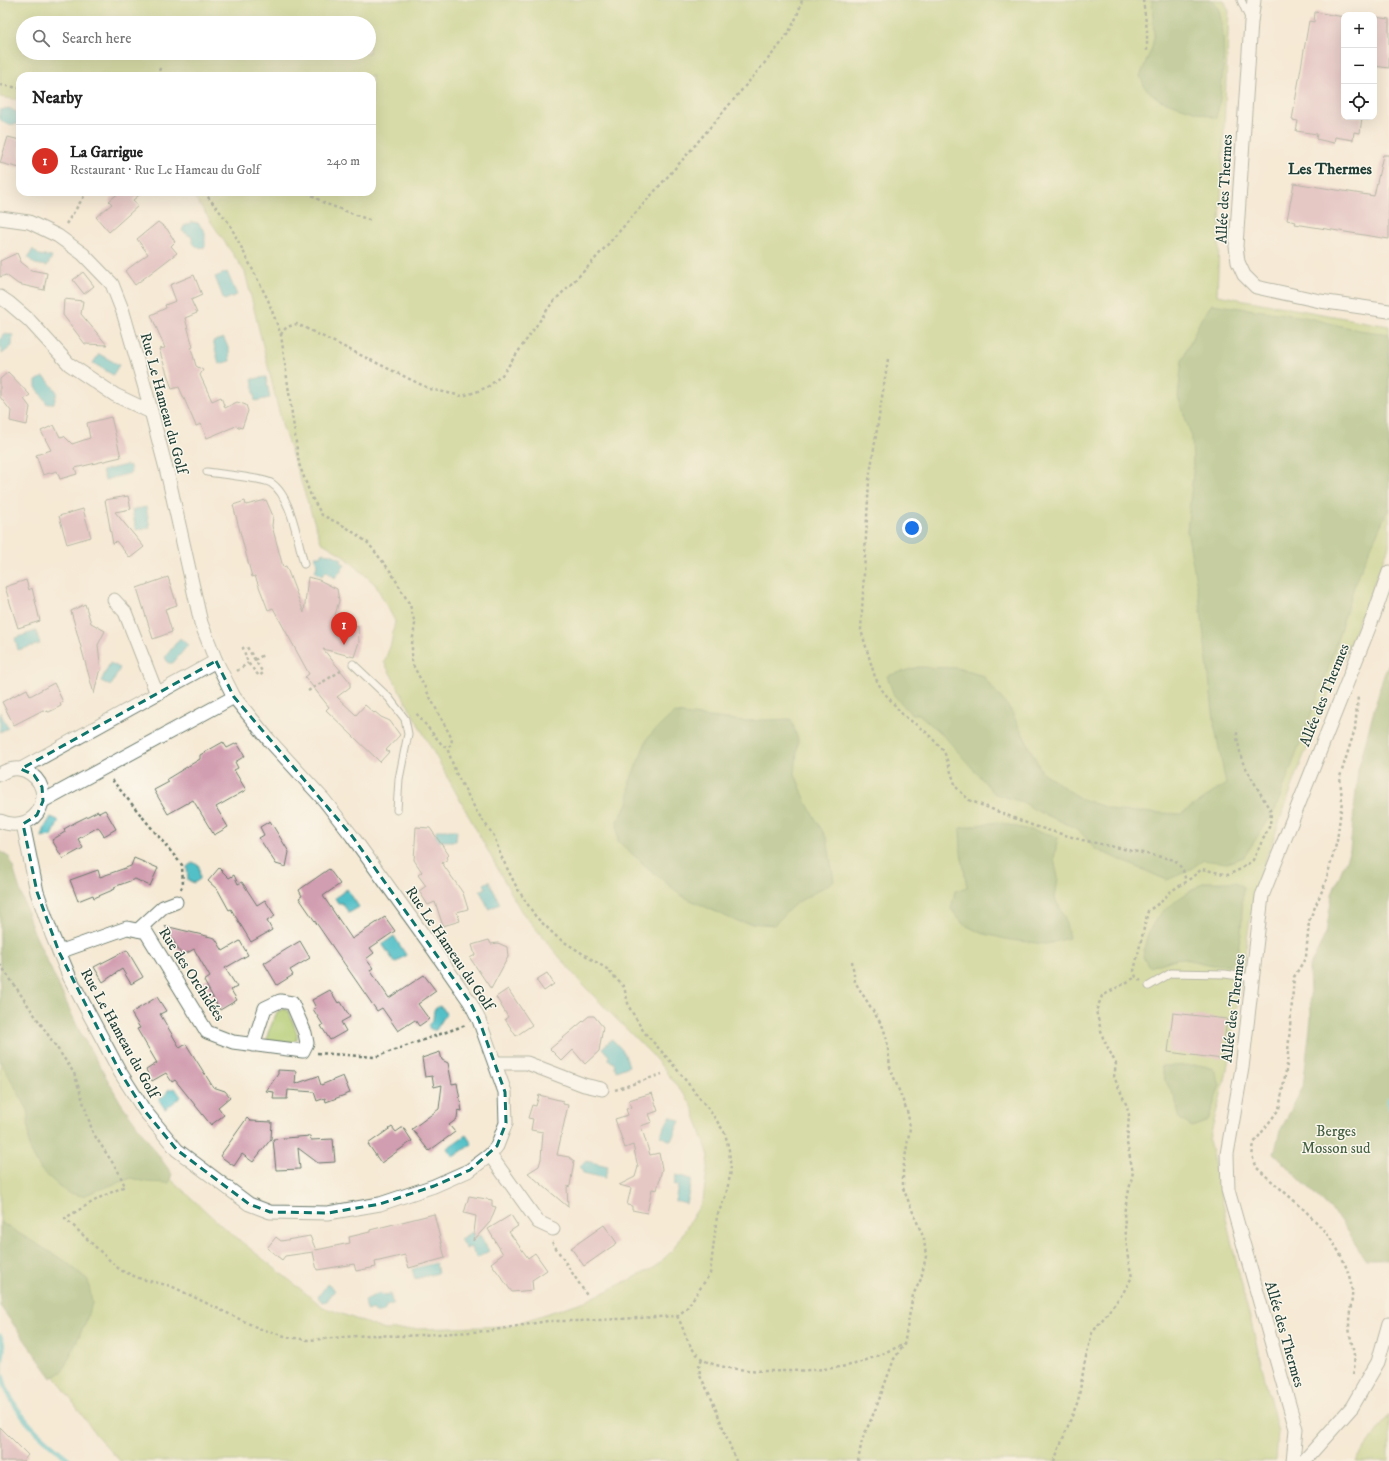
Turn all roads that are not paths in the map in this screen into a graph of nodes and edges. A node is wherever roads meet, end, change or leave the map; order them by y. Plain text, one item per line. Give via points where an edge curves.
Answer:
1 (1241, 0) edge
2 (1254, 0) edge
3 (1251, 22) junction
4 (0, 218) edge
5 (0, 297) edge
6 (1389, 311) edge
7 (151, 412) junction
8 (207, 472) dead end
9 (304, 564) dead end
10 (1389, 572) edge
11 (114, 600) dead end
12 (216, 661) junction
13 (353, 664) road end
14 (157, 694) junction
15 (234, 697) junction
16 (21, 769) junction
17 (0, 774) edge
18 (43, 801) junction
19 (397, 810) dead end
20 (0, 821) edge
21 (23, 824) junction
22 (176, 902) road end
23 (138, 930) junction
24 (59, 952) junction
25 (1252, 978) junction
26 (1149, 986) road end
27 (253, 1045) junction
28 (495, 1063) junction
29 (602, 1089) road end
30 (490, 1154) junction
31 (553, 1229) road end
32 (1389, 1323) edge
33 (1293, 1461) edge
34 (1304, 1461) edge

1 - 3 lane
2 - 3 street, Allée des Thermes
3 - 6 street, Allée des Thermes via 1236,246 1238,262 1244,275 1256,287 1320,301
4 - 7 street, Rue Le Hameau du Golf via 29,222 58,236 83,254 112,284 123,312
5 - 7 street via 29,320 69,364 115,395
7 - 12 street, Rue Le Hameau du Golf via 201,623
8 - 9 lane via 270,482 279,489 287,504
10 - 25 street, Allée des Thermes via 1262,896
11 - 14 street via 125,612
12 - 14 street
12 - 15 street, Rue Le Hameau du Golf
13 - 19 lane via 389,698 405,719 408,734 399,779
14 - 16 street
15 - 18 street
15 - 28 street, Rue Le Hameau du Golf via 324,800 429,943 479,1020
16 - 17 street via 6,770
16 - 18 street via 34,775 42,787
18 - 21 street via 37,815
20 - 21 street via 10,825
21 - 24 street, Rue Le Hameau du Golf via 37,892
22 - 23 street via 163,907
23 - 24 street, Rue des Orchidées via 127,928
23 - 27 street, Rue des Orchidées via 146,932 207,1032 233,1042
24 - 30 street, Rue Le Hameau du Golf via 120,1072 144,1110 177,1150 249,1204 270,1212 328,1213 380,1204 470,1170
25 - 26 lane via 1225,974 1171,973
25 - 33 street, Allée des Thermes via 1242,1068 1227,1154 1228,1190 1296,1430
27 - 27 street, Rue des Orchidées via 303,1051 307,1043 305,1033 292,1003 280,1000 265,1008
28 - 29 street via 527,1063 584,1085
28 - 30 street, Rue Le Hameau du Golf via 505,1092 506,1123 497,1146
30 - 31 street via 538,1222
32 - 34 street via 1378,1362 1352,1407

